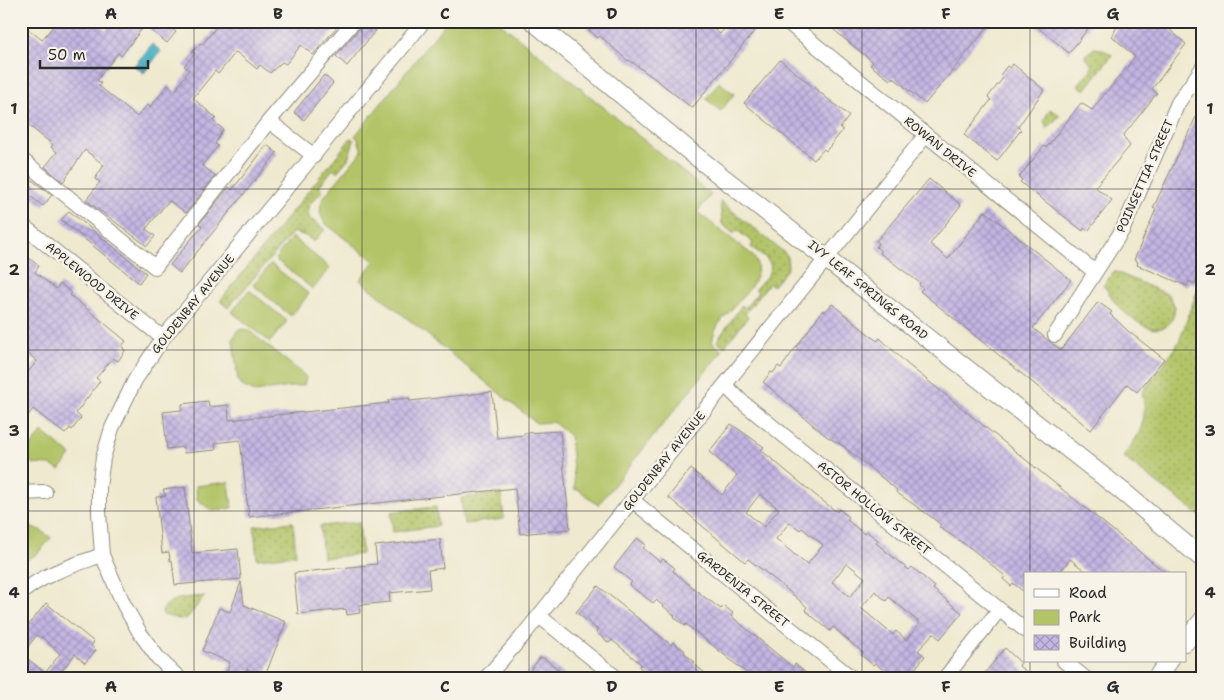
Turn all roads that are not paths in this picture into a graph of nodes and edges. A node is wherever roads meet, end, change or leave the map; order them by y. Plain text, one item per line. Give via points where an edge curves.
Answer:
1 (354, 21) edge
2 (424, 21) edge
3 (533, 21) edge
4 (786, 21) edge
5 (1203, 67) edge
6 (269, 121) junction
7 (925, 136) junction
8 (314, 156) junction
9 (21, 159) edge
10 (21, 224) edge
11 (828, 258) junction
12 (1095, 272) junction
13 (1055, 335) dead end
14 (163, 338) junction
15 (725, 385) junction
16 (45, 492) dead end
17 (21, 493) edge
18 (632, 500) junction
19 (102, 555) junction
20 (1203, 559) edge
21 (21, 593) edge
22 (1000, 610) junction
23 (539, 616) junction
24 (1203, 620) edge
25 (1024, 629) edge
26 (1186, 641) edge
27 (1065, 662) edge
28 (1169, 662) edge
29 (180, 679) edge
30 (485, 679) edge
31 (618, 679) edge
32 (853, 679) edge
33 (944, 679) edge
34 (1086, 679) edge
35 (1156, 679) edge

1 - 6 street
2 - 8 street, GOLDENBAY AVENUE
3 - 11 street, IVY LEAF SPRINGS ROAD via 693,154
4 - 7 street, ROWAN DRIVE
5 - 12 street, POINSETTIA STREET via 1178,103 1123,229
6 - 8 street
6 - 9 street via 155,267
7 - 11 street, GOLDENBAY AVENUE
7 - 12 street, ROWAN DRIVE
8 - 14 street, GOLDENBAY AVENUE
10 - 14 street, APPLEWOOD DRIVE
11 - 15 street, GOLDENBAY AVENUE
11 - 20 street, IVY LEAF SPRINGS ROAD
12 - 13 street, POINSETTIA STREET
14 - 19 street, GOLDENBAY AVENUE via 135,380 112,428 103,458 99,487
15 - 18 street, GOLDENBAY AVENUE
15 - 22 street, ASTOR HOLLOW STREET
16 - 17 street
18 - 23 street, GOLDENBAY AVENUE
18 - 32 street, GARDENIA STREET
19 - 21 street via 55,572
19 - 29 street, GOLDENBAY AVENUE via 140,633 158,658
22 - 25 street, ASTOR HOLLOW STREET
22 - 33 street
23 - 30 street, GOLDENBAY AVENUE
23 - 31 street
24 - 26 street
27 - 34 street
28 - 35 street

